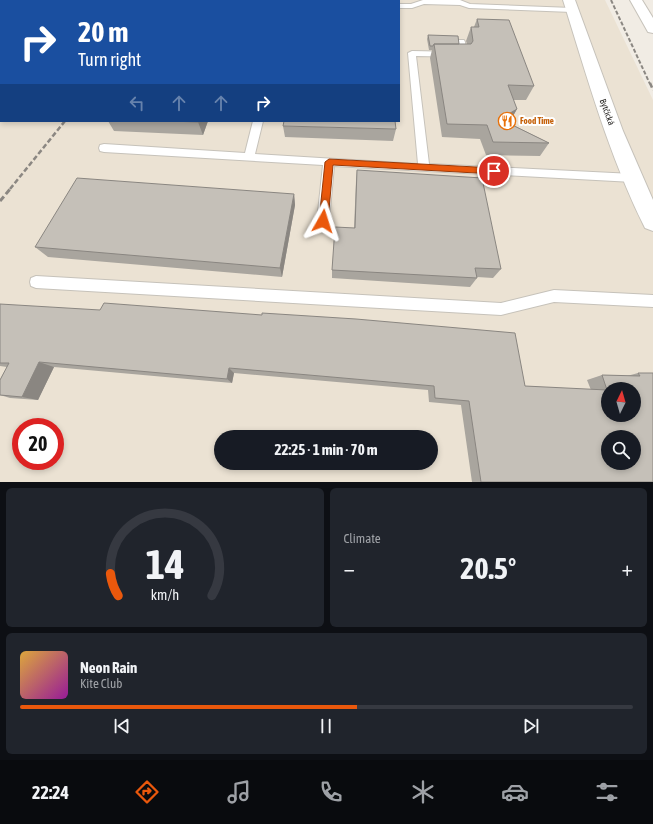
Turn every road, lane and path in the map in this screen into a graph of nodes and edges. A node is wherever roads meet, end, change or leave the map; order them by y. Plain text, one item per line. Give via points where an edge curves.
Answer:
1 (179, 0) edge
2 (246, 0) edge
3 (636, 0) edge
4 (456, 1) edge
5 (570, 5) edge
6 (400, 6) edge
7 (653, 28) edge
8 (461, 42) edge
9 (258, 122) edge
10 (104, 148) dead end
11 (249, 157) junction
12 (329, 162) junction
13 (424, 168) junction
14 (633, 178) junction
15 (323, 221) dead end
16 (653, 222) edge
17 (36, 282) dead end
18 (653, 301) edge

1 - 2 lane
3 - 7 street
4 - 5 lane via 468,6
4 - 6 lane
5 - 14 street, Bytčická via 602,99
8 - 13 lane via 463,55 412,53
9 - 11 lane
10 - 11 lane
11 - 12 lane
12 - 13 lane
12 - 15 lane
13 - 14 lane
14 - 16 street, Bytčická
17 - 18 lane via 500,309 554,296

